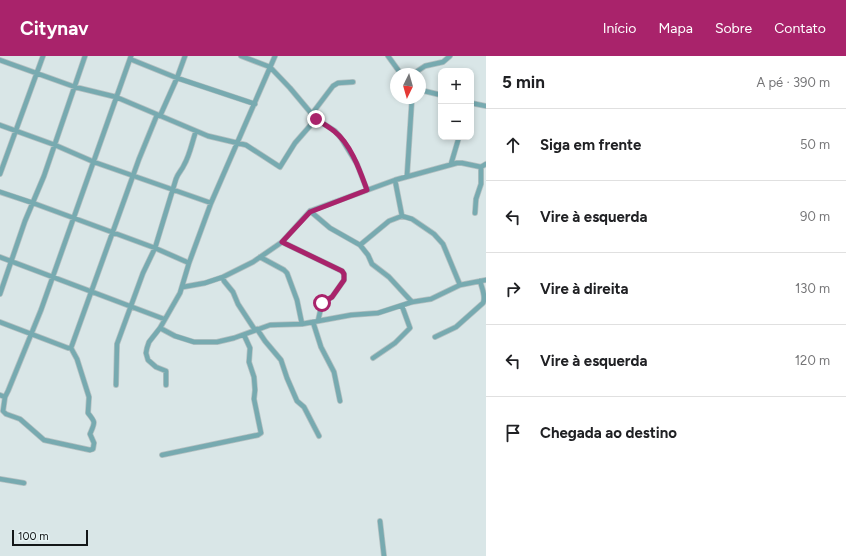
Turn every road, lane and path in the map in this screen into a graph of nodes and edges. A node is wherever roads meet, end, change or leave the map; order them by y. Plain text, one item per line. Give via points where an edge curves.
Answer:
1 (1, 56) edge
2 (43, 56) edge
3 (85, 56) edge
4 (185, 56) edge
5 (241, 56) edge
6 (275, 56) edge
7 (388, 56) edge
8 (450, 56) edge
9 (131, 58) edge
10 (0, 60) edge
11 (270, 68) junction
12 (397, 68) edge
13 (422, 68) edge
14 (36, 73) junction
15 (178, 78) junction
16 (353, 82) dead end
17 (75, 87) junction
18 (426, 91) edge
19 (438, 94) edge
20 (116, 97) junction
21 (255, 104) junction
22 (412, 104) edge
23 (474, 104) edge
24 (486, 106) edge
25 (311, 115) junction
26 (158, 116) junction
27 (316, 119) junction
28 (0, 125) edge
29 (16, 131) junction
30 (196, 131) junction
31 (458, 140) edge
32 (238, 144) junction
33 (55, 145) junction
34 (94, 162) junction
35 (451, 164) junction
36 (486, 164) edge
37 (481, 167) junction
38 (0, 174) edge
39 (133, 176) junction
40 (407, 176) junction
41 (395, 180) junction
42 (173, 190) junction
43 (367, 190) junction
44 (0, 192) edge
45 (33, 203) junction
46 (211, 204) junction
47 (310, 212) junction
48 (475, 213) dead end
49 (402, 216) junction
50 (73, 218) junction
51 (113, 233) junction
52 (282, 242) junction
53 (360, 245) junction
54 (155, 248) junction
55 (0, 257) edge
56 (260, 257) junction
57 (12, 261) junction
58 (190, 262) junction
59 (52, 277) junction
60 (223, 277) junction
61 (486, 280) edge
62 (480, 281) junction
63 (460, 285) junction
64 (183, 287) junction
65 (92, 291) junction
66 (0, 294) edge
67 (412, 302) junction
68 (131, 306) junction
69 (402, 306) junction
70 (164, 319) junction
71 (0, 322) edge
72 (316, 322) junction
73 (302, 324) junction
74 (160, 328) junction
75 (256, 330) junction
76 (31, 335) junction
77 (244, 335) junction
78 (435, 337) dead end
79 (71, 348) junction
80 (373, 358) dead end
81 (116, 385) dead end
82 (166, 385) dead end
83 (2, 396) edge
84 (340, 401) dead end
85 (319, 436) dead end
86 (162, 455) dead end
87 (0, 479) edge
88 (24, 483) dead end
89 (380, 521) dead end
90 (384, 556) edge

1 - 10 street
2 - 14 street
3 - 17 street
4 - 15 street
5 - 11 street
6 - 11 street
7 - 12 street
8 - 13 street via 443,62
9 - 15 street
9 - 20 street
10 - 14 street
11 - 21 street
11 - 25 street
14 - 17 street
14 - 29 street
15 - 21 street
15 - 26 street
16 - 25 street via 338,82
17 - 20 street
17 - 33 street
18 - 19 street
20 - 26 street
20 - 34 street
21 - 32 street
22 - 40 street
23 - 24 street
25 - 27 street
26 - 30 street
26 - 39 street
27 - 32 street via 295,143 280,167 250,147
27 - 43 street via 341,138 357,164
28 - 29 street
29 - 33 street
29 - 38 street
30 - 32 street
30 - 42 street
31 - 35 street
32 - 46 street
33 - 34 street
33 - 45 street
34 - 39 street
34 - 50 street
35 - 37 street via 462,163
35 - 40 street
36 - 37 street
37 - 48 street via 481,184
39 - 42 street
39 - 51 street
40 - 41 street
41 - 43 street
41 - 49 street
42 - 46 street
42 - 54 street
43 - 47 street
44 - 45 street
45 - 50 street
45 - 57 street
46 - 58 street
47 - 52 street
47 - 53 street via 330,228
49 - 53 street via 389,222
49 - 63 street via 412,219 439,238
50 - 51 street
50 - 59 street
51 - 54 street
51 - 65 street
52 - 56 street
52 - 72 street via 344,274 344,280 332,297 322,303
53 - 67 street via 372,264 389,277
54 - 58 street
54 - 68 street via 142,273
55 - 57 street
56 - 60 street
56 - 73 street via 287,273
57 - 59 street
57 - 66 street
58 - 64 street
59 - 65 street
59 - 76 street
60 - 64 street via 205,284
60 - 75 street
61 - 62 street
62 - 63 street
62 - 78 street via 483,303 456,327
63 - 67 street via 431,299
64 - 70 street
65 - 68 street
65 - 79 street
67 - 69 street
68 - 70 street
68 - 81 street via 117,344
69 - 72 street via 378,313
69 - 80 street via 410,328 395,343
70 - 74 street
71 - 76 street
72 - 73 street
72 - 84 street via 321,346 334,372
73 - 75 street via 277,324
74 - 77 street via 194,342 224,341
74 - 82 street via 149,342 146,353 152,364 166,372
75 - 77 street
75 - 85 street via 281,360 297,401 304,407
76 - 79 street
76 - 83 street
77 - 86 street via 250,348 249,362 254,377 254,399 261,433
79 - 83 street via 89,397 88,413 95,422 90,434 94,443 93,449 54,444 41,439 20,419 3,411
87 - 88 street
89 - 90 street

